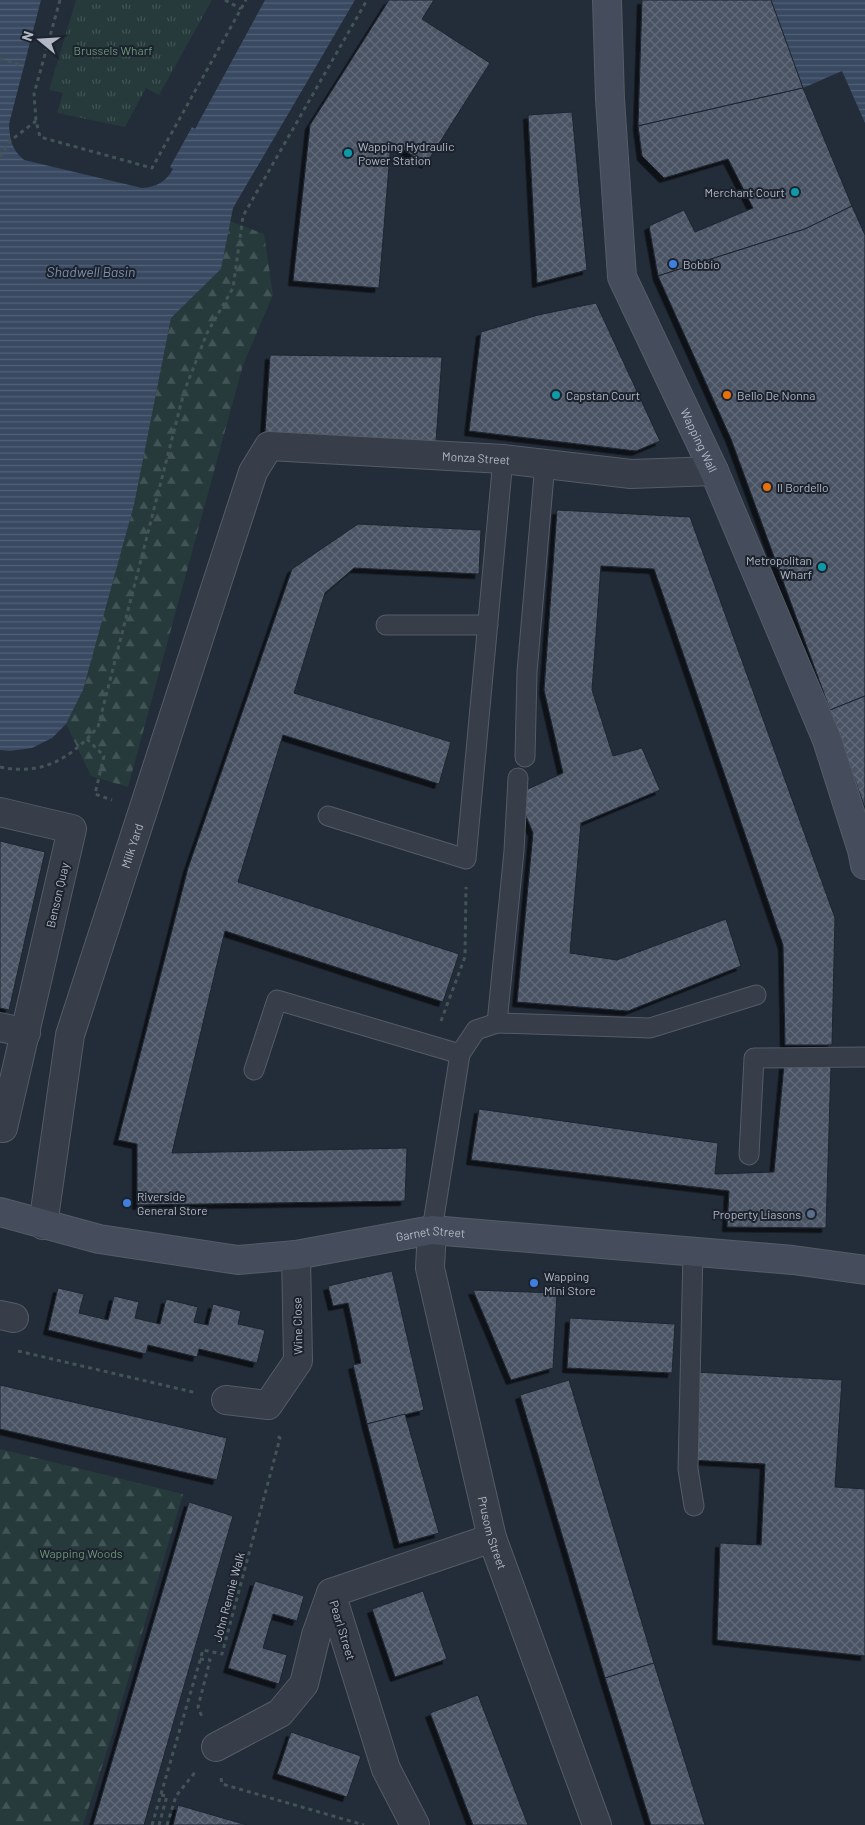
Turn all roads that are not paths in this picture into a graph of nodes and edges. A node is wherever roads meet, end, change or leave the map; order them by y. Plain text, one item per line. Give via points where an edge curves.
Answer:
1 (607, 0) edge
2 (503, 459) junction
3 (545, 463) junction
4 (714, 471) junction
5 (252, 472) joint
6 (386, 625) dead end
7 (488, 625) junction
8 (524, 757) dead end
9 (518, 778) dead end
10 (0, 812) edge
11 (328, 816) dead end
12 (865, 865) edge
13 (756, 995) dead end
14 (497, 1022) junction
15 (13, 1030) edge
16 (460, 1054) junction
17 (865, 1057) edge
18 (254, 1070) dead end
19 (0, 1127) edge
20 (750, 1155) dead end
21 (0, 1212) edge
22 (44, 1225) junction
23 (432, 1230) junction
24 (693, 1252) junction
25 (296, 1255) junction
26 (865, 1270) edge
27 (226, 1400) road end
28 (694, 1506) dead end
29 (492, 1538) junction
30 (331, 1593) junction
31 (216, 1747) road end
32 (415, 1825) edge
33 (597, 1825) edge

1 - 4 street, Wapping Wall via 622,276
2 - 3 street, Monza Street
2 - 5 street, Monza Street via 269,446
2 - 7 lane
3 - 4 street, Monza Street via 630,474
3 - 8 lane via 527,672
4 - 12 street, Wapping Wall via 826,740
5 - 22 street, Milk Yard via 70,1035
6 - 7 lane
7 - 11 lane via 466,859
9 - 14 lane
10 - 15 street, Benson Quay via 72,829
13 - 14 lane via 650,1028
14 - 16 lane via 476,1030
15 - 19 street, Benson Quay via 4,1128
16 - 18 lane via 277,1000
16 - 23 lane
17 - 20 lane via 754,1058
21 - 22 street, Garnet Street
22 - 25 street, Garnet Street via 99,1239 238,1260
23 - 24 street, Garnet Street
23 - 25 street, Garnet Street
23 - 29 street, Prusom Street via 430,1268
24 - 26 street, Garnet Street
24 - 28 lane via 688,1468
25 - 27 street, Wine Close via 298,1361 268,1405
29 - 30 street, Pearl Street
29 - 33 street, Prusom Street
30 - 31 street via 304,1684 280,1713
30 - 32 street, Pearl Street via 386,1769

